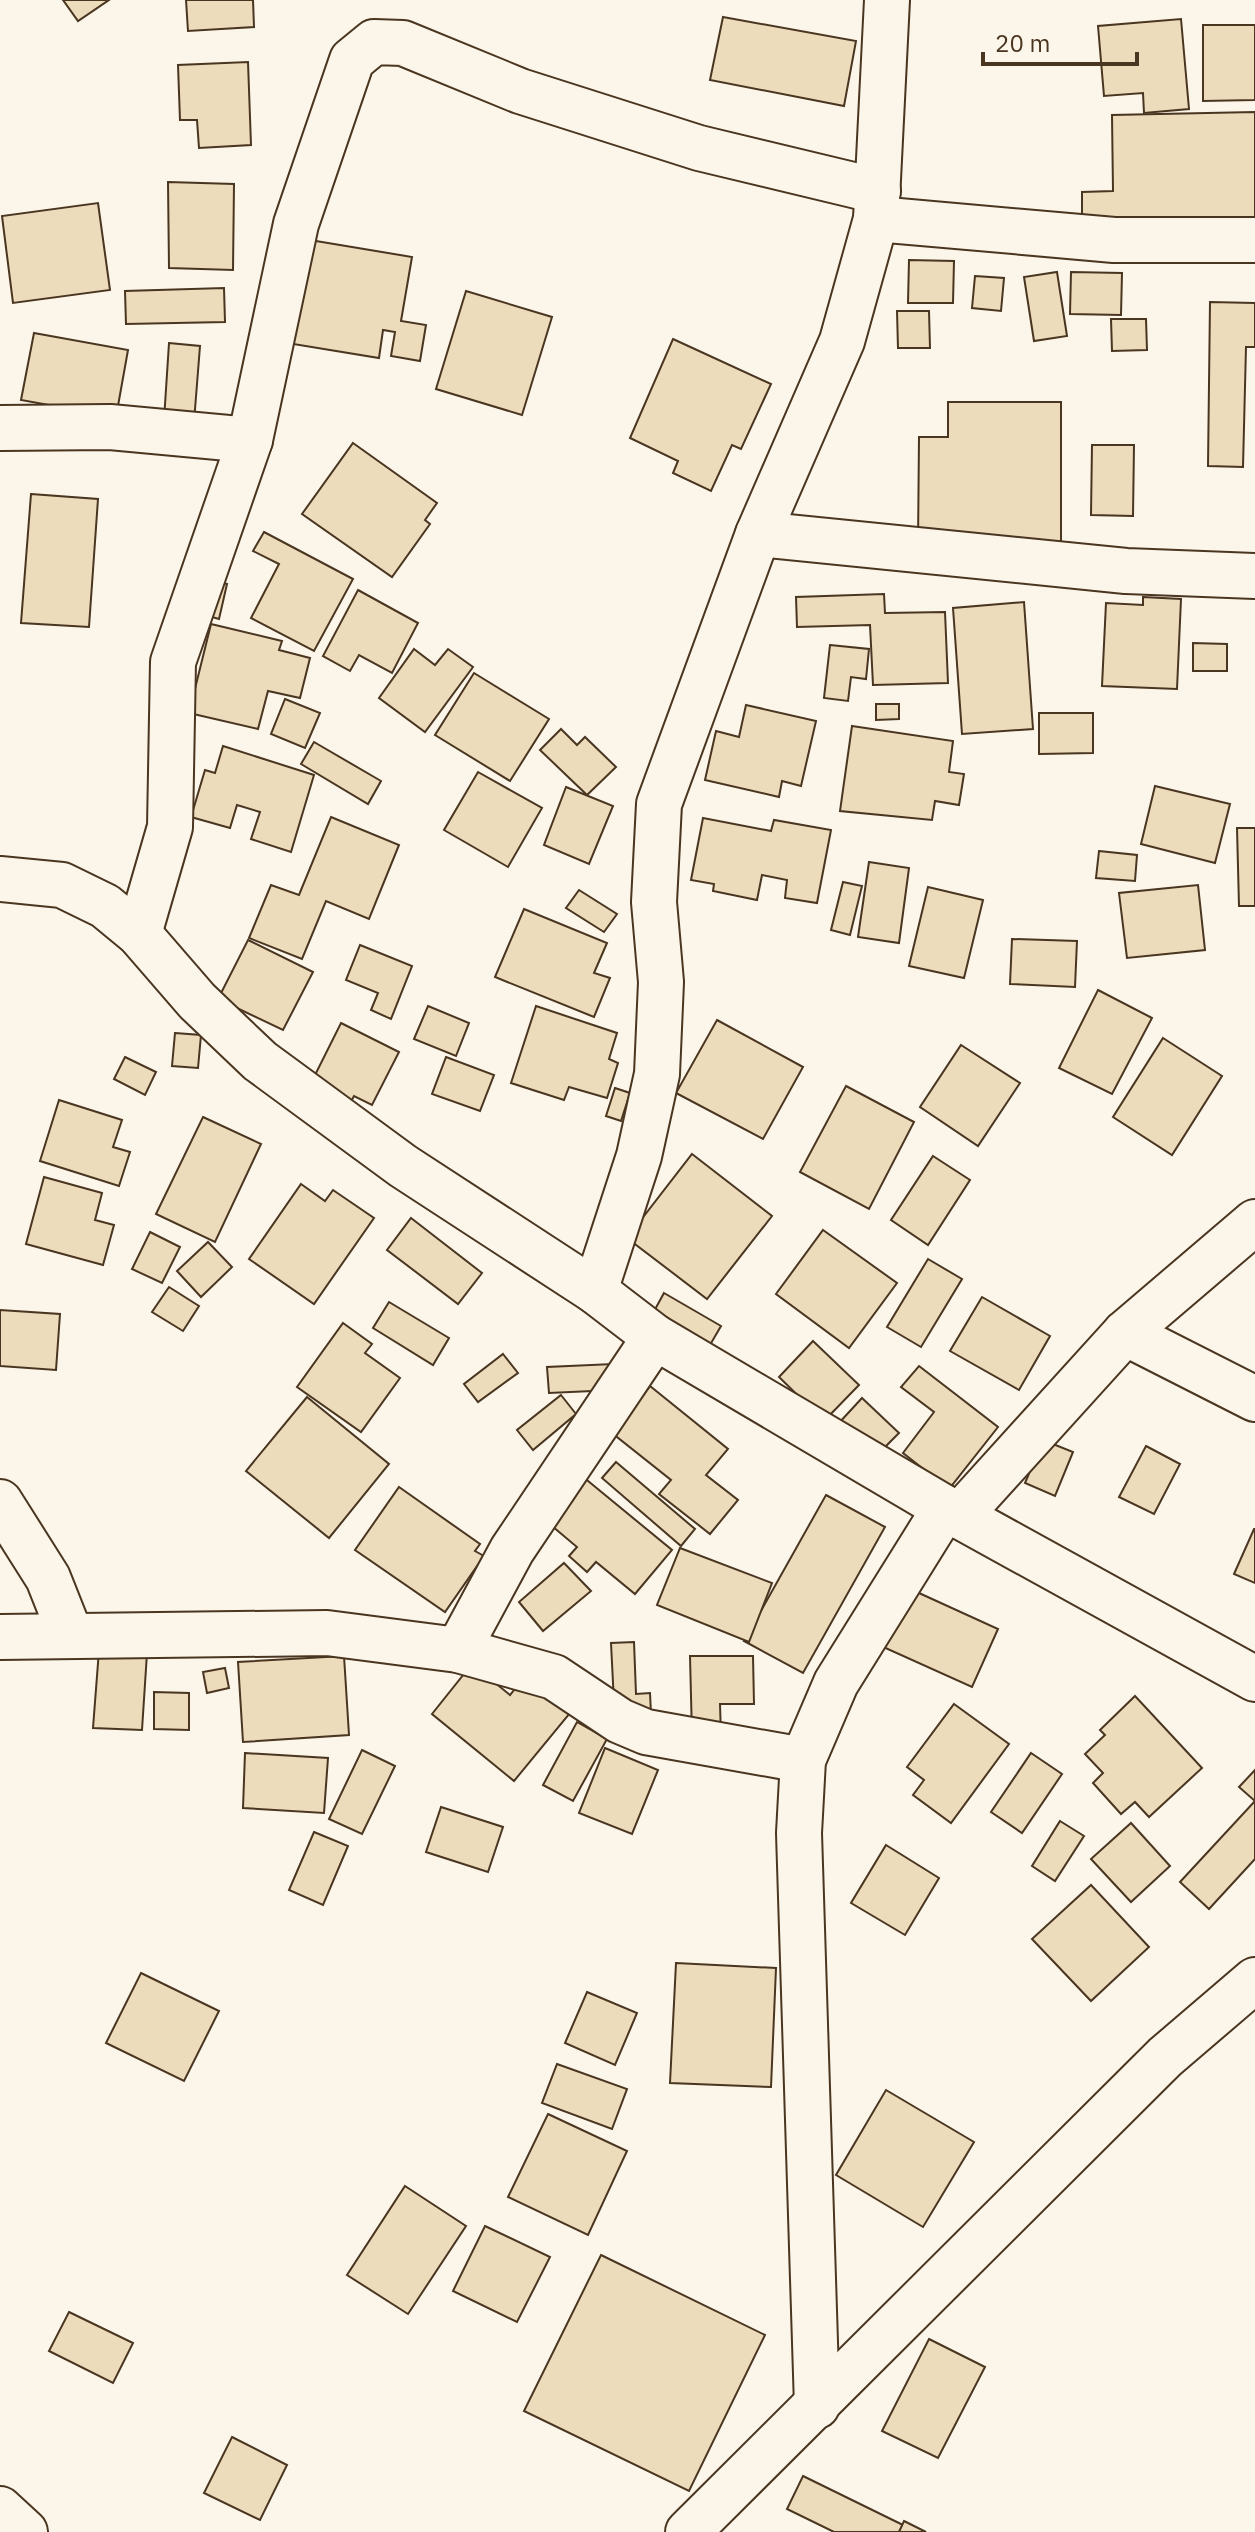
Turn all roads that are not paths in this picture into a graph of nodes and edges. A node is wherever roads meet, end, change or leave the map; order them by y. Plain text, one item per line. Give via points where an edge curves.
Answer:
1 (876, 3) edge
2 (877, 205) junction
3 (1255, 240) edge
4 (0, 428) edge
5 (250, 440) junction
6 (758, 534) junction
7 (1255, 576) edge
8 (0, 879) edge
9 (139, 934) junction
10 (1255, 1222) edge
11 (595, 1291) junction
12 (1125, 1333) junction
13 (655, 1337) junction
14 (1255, 1399) edge
15 (0, 1502) edge
16 (953, 1512) junction
17 (71, 1636) junction
18 (0, 1637) edge
19 (458, 1650) junction
20 (1255, 1679) edge
21 (803, 1760) junction
22 (1255, 1980) edge
23 (817, 2406) junction
24 (0, 2509) edge
25 (25, 2532) edge
26 (688, 2532) edge

1 - 2 street
2 - 3 street via 1114,240
2 - 5 street via 520,91 403,43 374,42 352,60 296,224
2 - 6 street via 842,341
4 - 5 street via 110,427
5 - 9 street via 173,662 170,827
6 - 7 street via 1126,571
6 - 11 street via 659,804 654,902 661,982 657,1074 639,1156
8 - 9 street via 62,885 105,906
9 - 11 street via 197,1001 260,1061 403,1166
10 - 12 street
11 - 13 street
12 - 14 street
12 - 16 street
13 - 16 street
13 - 19 street via 512,1550
15 - 17 street via 48,1578
16 - 20 street
16 - 21 street via 836,1683
17 - 18 street
17 - 19 street via 327,1633
19 - 21 street via 554,1677 646,1732
21 - 23 street via 799,1833
22 - 23 street via 1165,2057
23 - 26 street
24 - 25 street

